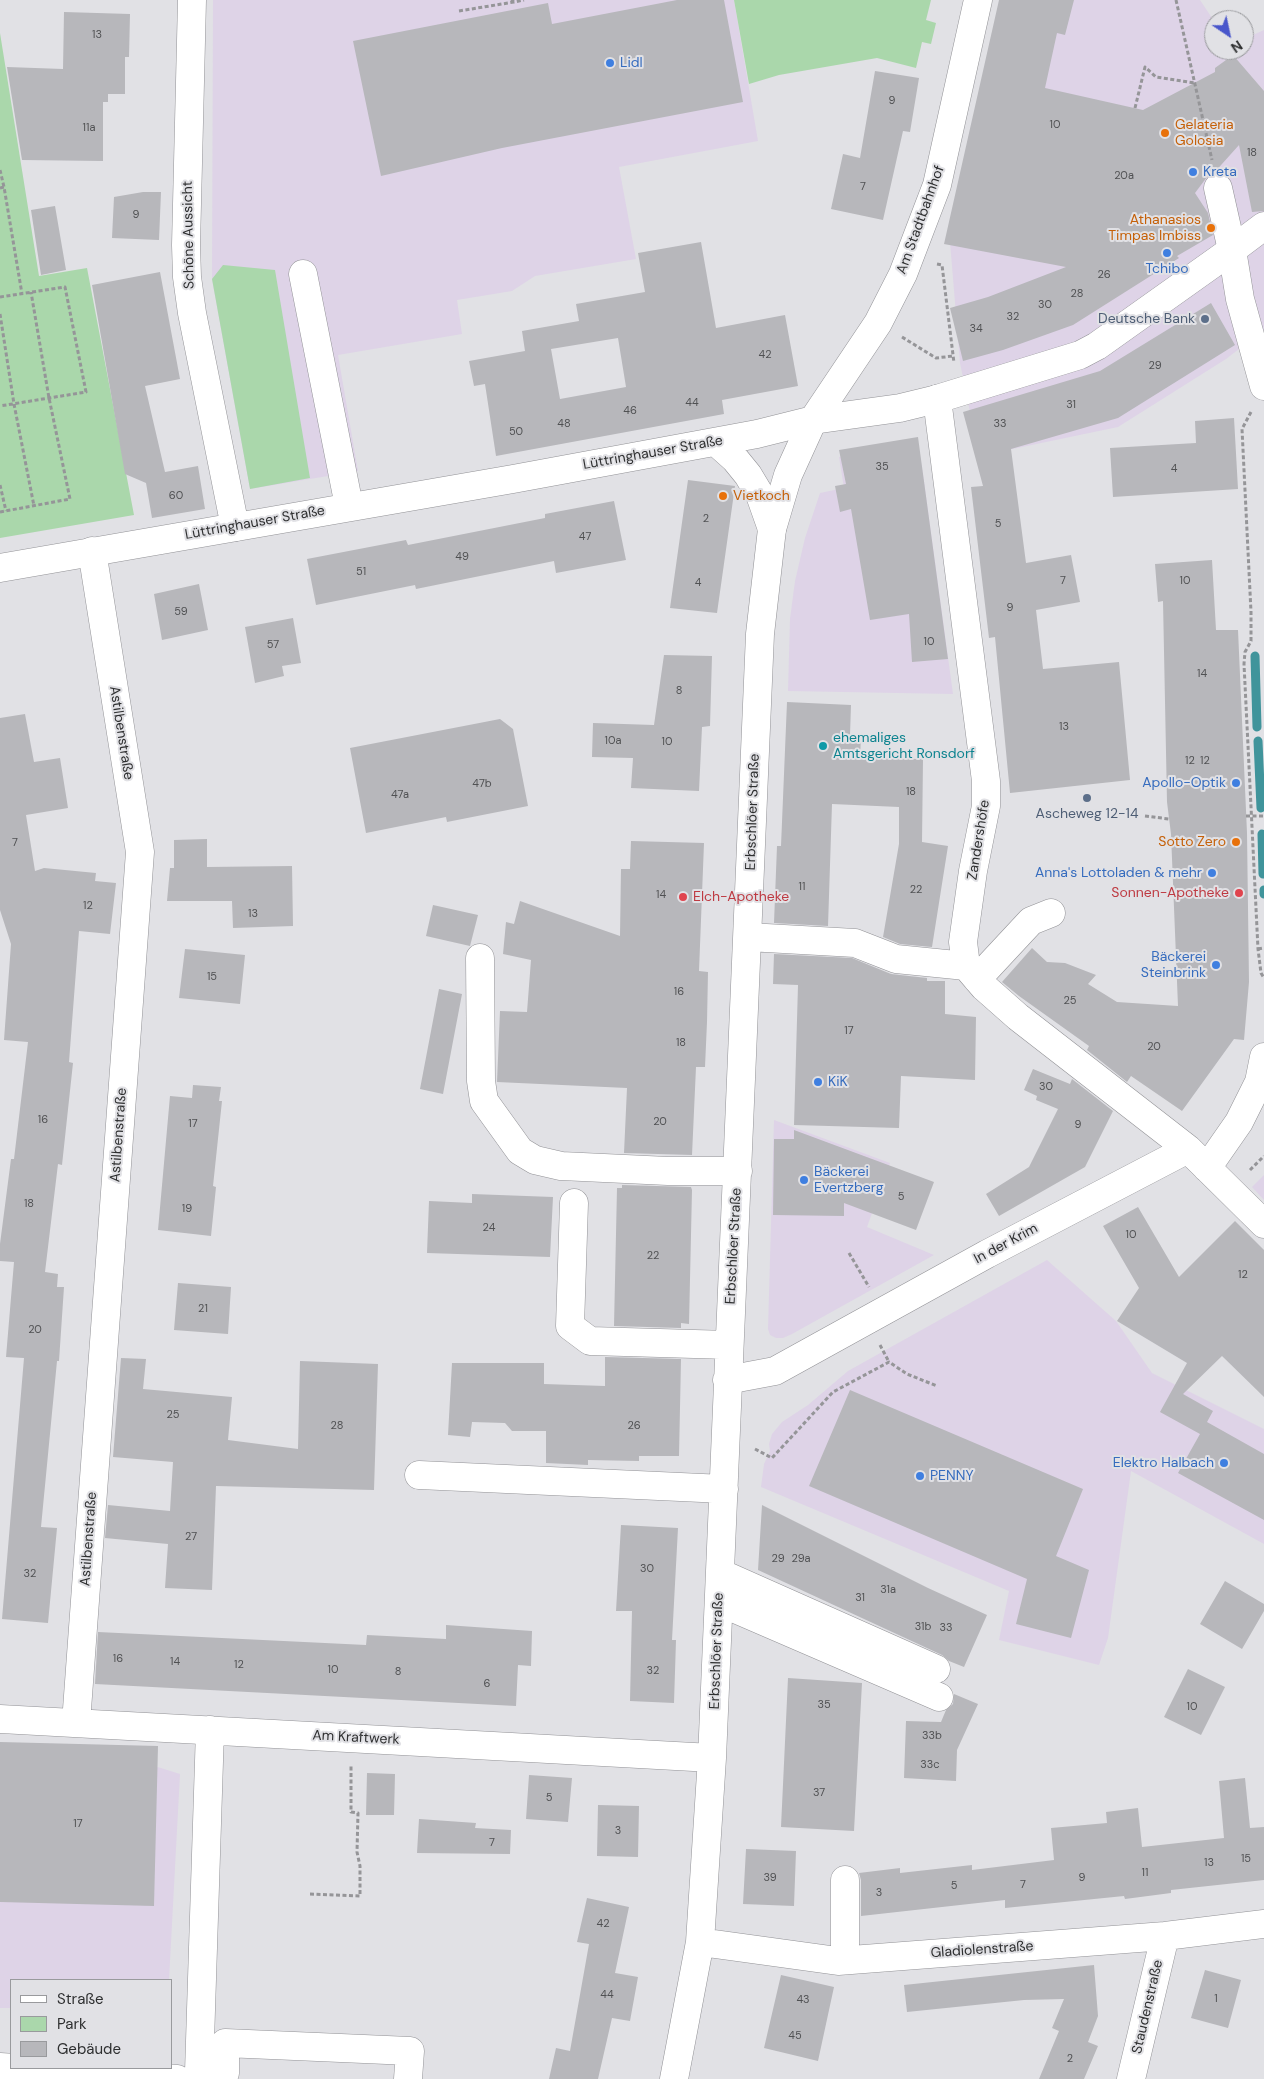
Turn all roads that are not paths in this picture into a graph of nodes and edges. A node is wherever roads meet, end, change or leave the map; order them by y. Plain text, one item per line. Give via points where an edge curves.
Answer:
1 (192, 0) edge
2 (978, 0) edge
3 (1218, 188) road end
4 (1264, 226) edge
5 (1232, 250) junction
6 (303, 274) dead end
7 (948, 395) junction
8 (1260, 395) edge
9 (813, 420) junction
10 (716, 442) junction
11 (349, 506) junction
12 (235, 526) junction
13 (772, 529) junction
14 (92, 551) junction
15 (0, 568) edge
16 (748, 937) junction
17 (480, 958) dead end
18 (976, 977) junction
19 (1264, 1057) edge
20 (1188, 1148) junction
21 (1207, 1168) junction
22 (738, 1171) junction
23 (574, 1203) dead end
24 (1264, 1224) edge
25 (729, 1345) junction
26 (727, 1380) junction
27 (419, 1475) dead end
28 (724, 1489) junction
29 (720, 1573) junction
30 (719, 1602) junction
31 (936, 1670) dead end
32 (939, 1697) dead end
33 (0, 1718) edge
34 (76, 1722) junction
35 (210, 1730) junction
36 (712, 1758) junction
37 (845, 1880) dead end
38 (1264, 1924) edge
39 (1165, 1936) junction
40 (700, 1942) junction
41 (848, 1960) junction
42 (43, 2069) edge
43 (192, 2076) edge
44 (408, 2079) edge
45 (674, 2079) edge
46 (1131, 2079) edge

1 - 12 street, Schöne Aussicht via 187,277
2 - 9 street, Am Stadtbahnhof via 937,185 910,258 878,323
3 - 5 street
4 - 5 street, Lüttringhauser Straße
5 - 7 street, Lüttringhauser Straße via 1080,355
5 - 8 street
6 - 11 street
7 - 9 street, Lüttringhauser Straße via 900,408
7 - 18 street, Zandershöfe via 970,661 986,781 963,942
9 - 10 street, Lüttringhauser Straße
9 - 13 street, Erbschlöer Straße via 788,475
10 - 11 street, Lüttringhauser Straße
10 - 13 street via 748,475 760,495
11 - 12 street, Lüttringhauser Straße
12 - 14 street, Lüttringhauser Straße
13 - 16 street, Erbschlöer Straße via 760,634
14 - 15 street, Lüttringhauser Straße
14 - 34 street, Astilbenstraße via 140,852
16 - 18 street via 855,943 896,959
16 - 22 street, Erbschlöer Straße
17 - 22 street via 484,1101 520,1151 535,1160 561,1166
18 - 20 street via 1018,1017
19 - 21 street via 1259,1082 1239,1122
20 - 21 street
20 - 26 street, In der Krim via 775,1371
21 - 24 street
22 - 25 street, Erbschlöer Straße
23 - 25 street via 570,1326 590,1341
25 - 26 street, Erbschlöer Straße
26 - 28 street, Erbschlöer Straße
27 - 28 street
28 - 29 street, Erbschlöer Straße
29 - 30 street, Erbschlöer Straße
29 - 31 street
30 - 32 street
30 - 36 street, Erbschlöer Straße
33 - 34 street, Am Kraftwerk
34 - 35 street, Am Kraftwerk
35 - 36 street, Am Kraftwerk
35 - 43 street
36 - 40 street, Erbschlöer Straße
37 - 41 street via 845,1947
38 - 39 street, Gladiolenstraße
39 - 41 street, Gladiolenstraße
39 - 46 street, Staudenstraße
40 - 41 street, Gladiolenstraße
40 - 45 street, Erbschlöer Straße
42 - 43 street
43 - 44 street via 225,2073 226,2043 410,2051

